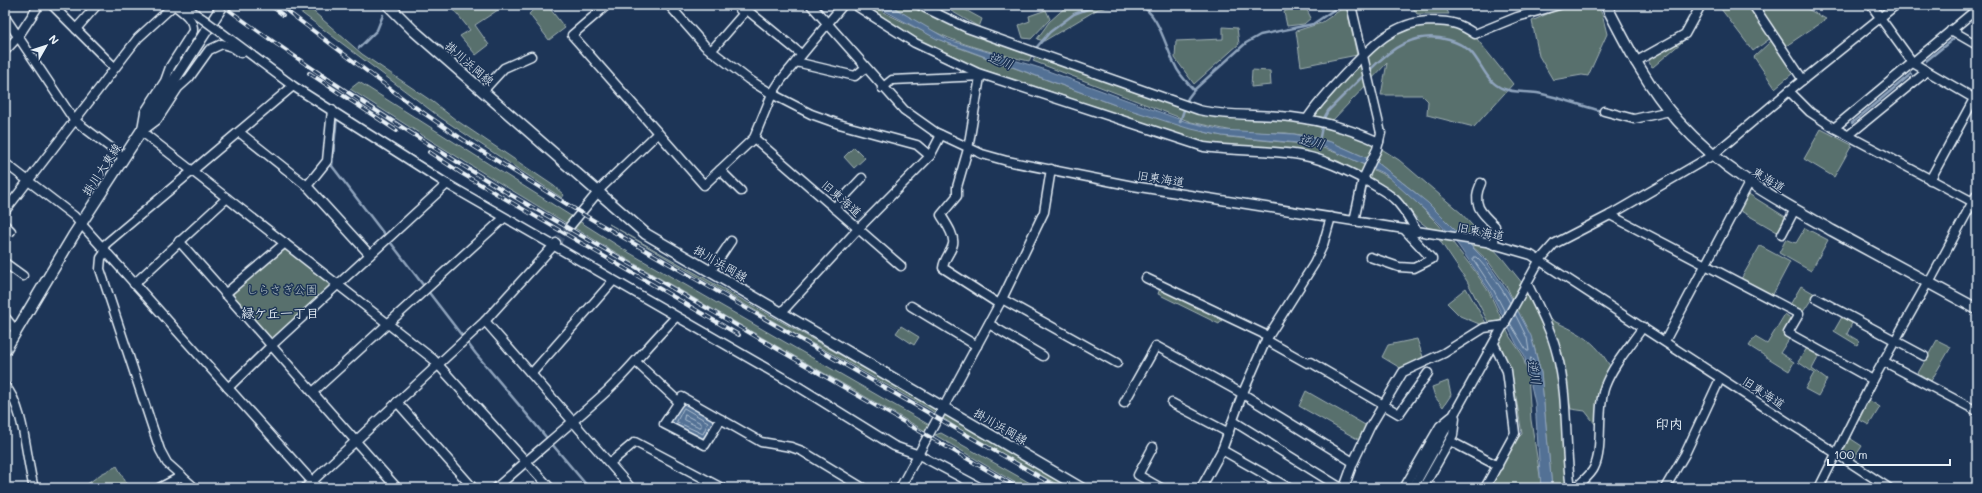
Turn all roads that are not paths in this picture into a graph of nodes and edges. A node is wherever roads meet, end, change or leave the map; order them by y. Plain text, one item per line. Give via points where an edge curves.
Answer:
1 (39, 5) edge
2 (52, 5) edge
3 (97, 5) edge
4 (174, 5) edge
5 (183, 5) edge
6 (223, 5) edge
7 (388, 5) edge
8 (607, 5) edge
9 (669, 5) edge
10 (736, 5) edge
11 (811, 5) edge
12 (843, 5) edge
13 (855, 5) edge
14 (919, 5) edge
15 (1351, 5) edge
16 (1559, 5) edge
17 (1701, 5) edge
18 (1753, 5) edge
19 (1871, 5) edge
20 (1896, 5) edge
21 (1609, 6) edge
22 (747, 9) edge
23 (1977, 9) edge
24 (5, 17) edge
25 (1880, 18) junction
26 (827, 23) junction
27 (76, 29) junction
28 (1951, 30) junction
29 (18, 38) junction
30 (1977, 45) edge
31 (5, 51) edge
32 (711, 51) junction
33 (801, 54) junction
34 (532, 56) dead end
35 (1362, 56) junction
36 (796, 62) junction
37 (1635, 62) junction
38 (1913, 64) junction
39 (269, 66) junction
40 (114, 67) junction
41 (865, 68) junction
42 (1926, 72) junction
43 (983, 76) junction
44 (1803, 80) junction
45 (293, 86) junction
46 (882, 88) junction
47 (483, 91) junction
48 (1789, 91) junction
49 (772, 94) junction
50 (1975, 100) edge
51 (332, 110) junction
52 (1670, 110) junction
53 (1604, 111) dead end
54 (1307, 119) junction
55 (74, 120) junction
56 (1834, 128) junction
57 (141, 131) junction
58 (239, 132) junction
59 (658, 133) junction
60 (941, 135) junction
61 (1849, 135) junction
62 (754, 138) junction
63 (1378, 146) junction
64 (968, 149) junction
65 (1713, 155) junction
66 (930, 156) junction
67 (123, 157) junction
68 (5, 163) edge
69 (1051, 169) junction
70 (192, 170) junction
71 (720, 170) junction
72 (1364, 177) junction
73 (862, 178) dead end
74 (29, 180) junction
75 (1930, 180) junction
76 (1481, 183) dead end
77 (1749, 183) junction
78 (447, 184) junction
79 (307, 186) junction
80 (598, 191) junction
81 (741, 191) dead end
82 (228, 198) junction
83 (1975, 198) edge
84 (834, 208) junction
85 (1795, 209) junction
86 (5, 211) edge
87 (1610, 215) junction
88 (1331, 217) junction
89 (504, 218) junction
90 (1354, 221) junction
91 (81, 223) junction
92 (570, 226) tunnel mouth
93 (858, 228) junction
94 (1403, 229) junction
95 (1417, 232) junction
96 (1782, 234) dead end
97 (179, 241) junction
98 (731, 241) dead end
99 (285, 243) junction
100 (1490, 244) junction
101 (555, 245) junction
102 (104, 249) junction
103 (370, 255) junction
104 (1370, 257) dead end
105 (1539, 261) junction
106 (5, 263) edge
107 (901, 266) dead end
108 (1705, 266) junction
109 (710, 272) junction
110 (23, 276) dead end
111 (1146, 278) dead end
112 (613, 280) junction
113 (1527, 283) junction
114 (1928, 283) junction
115 (134, 284) junction
116 (338, 284) junction
117 (225, 294) junction
118 (1816, 298) dead end
119 (1000, 302) junction
120 (911, 306) dead end
121 (1977, 309) edge
122 (781, 313) junction
123 (676, 317) junction
124 (5, 318) edge
125 (485, 321) junction
126 (389, 324) junction
127 (989, 324) junction
128 (1505, 325) junction
129 (1643, 327) junction
130 (16, 331) junction
131 (1267, 338) junction
132 (1894, 340) junction
133 (1665, 342) junction
134 (1494, 344) junction
135 (271, 346) junction
136 (977, 346) junction
137 (5, 350) edge
138 (1043, 356) dead end
139 (1924, 356) dead end
140 (1883, 361) junction
141 (636, 362) junction
142 (1117, 363) dead end
143 (439, 364) junction
144 (532, 373) junction
145 (1428, 373) dead end
146 (1720, 379) junction
147 (1873, 380) junction
148 (5, 386) edge
149 (228, 388) junction
150 (313, 392) junction
151 (1243, 394) junction
152 (398, 402) junction
153 (679, 402) junction
154 (1124, 403) dead end
155 (1172, 403) dead end
156 (1382, 404) junction
157 (944, 408) junction
158 (1977, 411) edge
159 (1455, 413) junction
160 (721, 419) junction
161 (573, 421) junction
162 (1233, 421) junction
163 (1229, 433) junction
164 (356, 441) junction
165 (1450, 441) junction
166 (1153, 447) dead end
167 (1222, 450) junction
168 (1836, 453) junction
169 (919, 455) junction
170 (526, 461) junction
171 (1353, 462) junction
172 (610, 463) junction
173 (1498, 466) junction
174 (182, 476) junction
175 (312, 481) junction
176 (34, 488) edge
177 (159, 488) edge
178 (195, 488) edge
179 (304, 488) edge
180 (318, 488) edge
181 (398, 488) edge
182 (473, 488) edge
183 (496, 488) edge
184 (550, 488) edge
185 (631, 488) edge
186 (722, 488) edge
187 (863, 488) edge
188 (900, 488) edge
189 (981, 488) edge
190 (1081, 488) edge
191 (1161, 488) edge
192 (1201, 488) edge
193 (1289, 488) edge
194 (1341, 488) edge
195 (1344, 488) edge
196 (1404, 488) edge
197 (1413, 488) edge
198 (1423, 488) edge
199 (1485, 488) edge
200 (1571, 488) edge
201 (1576, 488) edge
202 (1665, 488) edge
203 (1818, 488) edge
204 (1889, 488) edge

1 - 29 street
2 - 27 street
3 - 27 street
4 - 40 street via 138,38
4 - 57 street via 191,19 193,31 145,112
5 - 39 street, bridge
6 - 57 main road, 掛川大東線
7 - 47 main road, 掛川浜岡線
8 - 59 street via 572,35
9 - 32 street
10 - 22 street
11 - 26 street
12 - 26 street
13 - 43 street via 915,43
14 - 54 street via 967,28 1192,108 1231,115
15 - 35 street
16 - 35 street via 1518,17 1475,34 1456,23 1418,21 1390,32
17 - 37 street via 1685,34
18 - 44 street
19 - 25 street
20 - 25 street
21 - 37 main road, 東海道
22 - 32 street
22 - 33 street
23 - 28 street
24 - 29 street
25 - 38 street
25 - 44 street
26 - 33 street
26 - 41 street
27 - 40 street
28 - 30 street
28 - 38 street
29 - 31 street
29 - 55 street
32 - 49 street
33 - 36 street
34 - 47 street via 504,68
35 - 54 street via 1315,106
35 - 63 street via 1381,132
36 - 41 street via 855,76
36 - 49 street
37 - 52 main road, 東海道
38 - 42 street
38 - 56 street
39 - 45 street
39 - 57 street via 262,68 232,47 222,44 214,46 178,88 157,120
40 - 55 street
41 - 46 street
42 - 50 street
42 - 61 street
43 - 46 street via 892,80
43 - 64 street
43 - 72 street via 1184,142 1230,151 1306,156
44 - 48 street
45 - 51 street
45 - 58 street
46 - 60 street via 904,110
47 - 80 main road, 掛川浜岡線
48 - 56 street via 1810,112
48 - 65 street
49 - 62 street
49 - 66 street via 811,114 839,124 917,145
50 - 75 street
51 - 78 street
51 - 79 street via 327,160
52 - 53 street via 1634,119
52 - 65 main road, 東海道
54 - 63 street via 1365,136
55 - 67 street
55 - 74 street
56 - 61 street
57 - 67 main road, 掛川大東線
57 - 70 street
58 - 70 street
58 - 79 street
59 - 71 street via 704,185
59 - 80 street
60 - 64 street, 旧東海道
60 - 66 street, 旧東海道
61 - 75 street
62 - 71 street
62 - 84 street, 旧東海道
63 - 72 street
64 - 69 street, 旧東海道 via 995,158
64 - 119 street via 957,187 957,196 941,215 953,237 953,244 943,262 943,268
65 - 77 main road, 東海道
65 - 87 street
66 - 93 street, 旧東海道
67 - 91 main road, 掛川大東線
68 - 74 street
69 - 88 street, 旧東海道 via 1133,186
69 - 119 street via 1044,212
70 - 82 street
70 - 102 street
71 - 81 street
72 - 90 street
72 - 95 street via 1393,196 1406,211
73 - 84 street
74 - 86 street
74 - 91 street
75 - 83 street
76 - 100 street via 1476,199 1481,211 1495,226
77 - 85 main road, 東海道
77 - 108 street
78 - 89 street
78 - 103 street
79 - 103 street
80 - 92 street
80 - 109 main road, 掛川浜岡線 via 646,234
82 - 97 street
82 - 99 street
83 - 114 street
84 - 93 street, 旧東海道
85 - 96 street
85 - 114 main road, 東海道
87 - 105 street via 1554,244
87 - 108 street
88 - 90 street, 旧東海道
88 - 131 street via 1324,245 1314,264
89 - 101 street
89 - 126 street
90 - 94 street, 旧東海道
91 - 102 street
91 - 130 main road, 掛川大東線
93 - 107 street via 882,252
93 - 122 street
94 - 95 street, 旧東海道
94 - 104 street via 1432,259 1414,268 1398,267
95 - 100 street, 旧東海道
97 - 115 street
97 - 117 street
98 - 109 street
99 - 116 street
99 - 117 street
100 - 105 street, 旧東海道 via 1519,251
101 - 112 street
101 - 125 street
102 - 115 street
102 - 174 street via 100,269 143,401 160,450 167,462
103 - 116 street
105 - 113 street
105 - 129 street, 旧東海道
106 - 110 street
108 - 133 street
108 - 147 street via 1799,314 1788,333
109 - 122 main road, 掛川浜岡線
111 - 131 street
112 - 123 street
112 - 144 street
113 - 128 street
113 - 200 street via 1557,353 1564,388
114 - 121 main road, 東海道
114 - 132 street
115 - 149 street
116 - 126 street
116 - 135 street
117 - 135 street
118 - 132 street
119 - 127 street
119 - 142 street
120 - 136 street
122 - 157 main road, 掛川浜岡線
123 - 141 street via 654,338
123 - 169 street via 799,387 894,446
124 - 130 street
125 - 143 street
125 - 144 street
126 - 143 street
126 - 150 street
127 - 136 street
127 - 138 street
128 - 134 street
128 - 156 street via 1484,328 1444,353 1406,370
129 - 133 street, 旧東海道
129 - 201 street via 1605,386 1594,468
130 - 137 main road, 掛川大東線
131 - 151 street
131 - 156 street via 1306,363 1310,362
132 - 139 street
132 - 140 street
133 - 146 street, 旧東海道
134 - 159 street
134 - 173 street via 1507,371 1515,433
135 - 149 street
135 - 150 street
136 - 157 street
140 - 147 street
140 - 158 street
141 - 153 street
141 - 161 street
143 - 152 street
143 - 170 street
144 - 161 street
145 - 156 street via 1400,414
146 - 168 street, 旧東海道
146 - 202 street via 1685,454
147 - 168 street
148 - 176 street via 12,396 24,432
149 - 175 street
150 - 164 street
151 - 154 street via 1156,346
151 - 162 street
151 - 171 street
152 - 164 street
152 - 182 street
153 - 160 street via 682,397
153 - 160 street via 664,424 705,445
155 - 163 street
156 - 171 street
157 - 169 street
157 - 190 main road, 掛川浜岡線
159 - 165 street
159 - 196 street via 1440,426
159 - 197 street
160 - 187 street via 761,442 802,451
161 - 170 street
161 - 172 street
162 - 163 street
162 - 194 street
163 - 167 street
164 - 175 street
164 - 181 street
165 - 173 street
165 - 198 street
166 - 191 street via 1138,475
167 - 192 street
167 - 193 street
168 - 203 street
168 - 204 street, 旧東海道
169 - 188 street
169 - 189 street
170 - 183 street
170 - 184 street
171 - 195 street
172 - 185 street
172 - 186 street via 635,442
173 - 199 street
174 - 177 street
174 - 178 street
175 - 179 street
175 - 180 street

